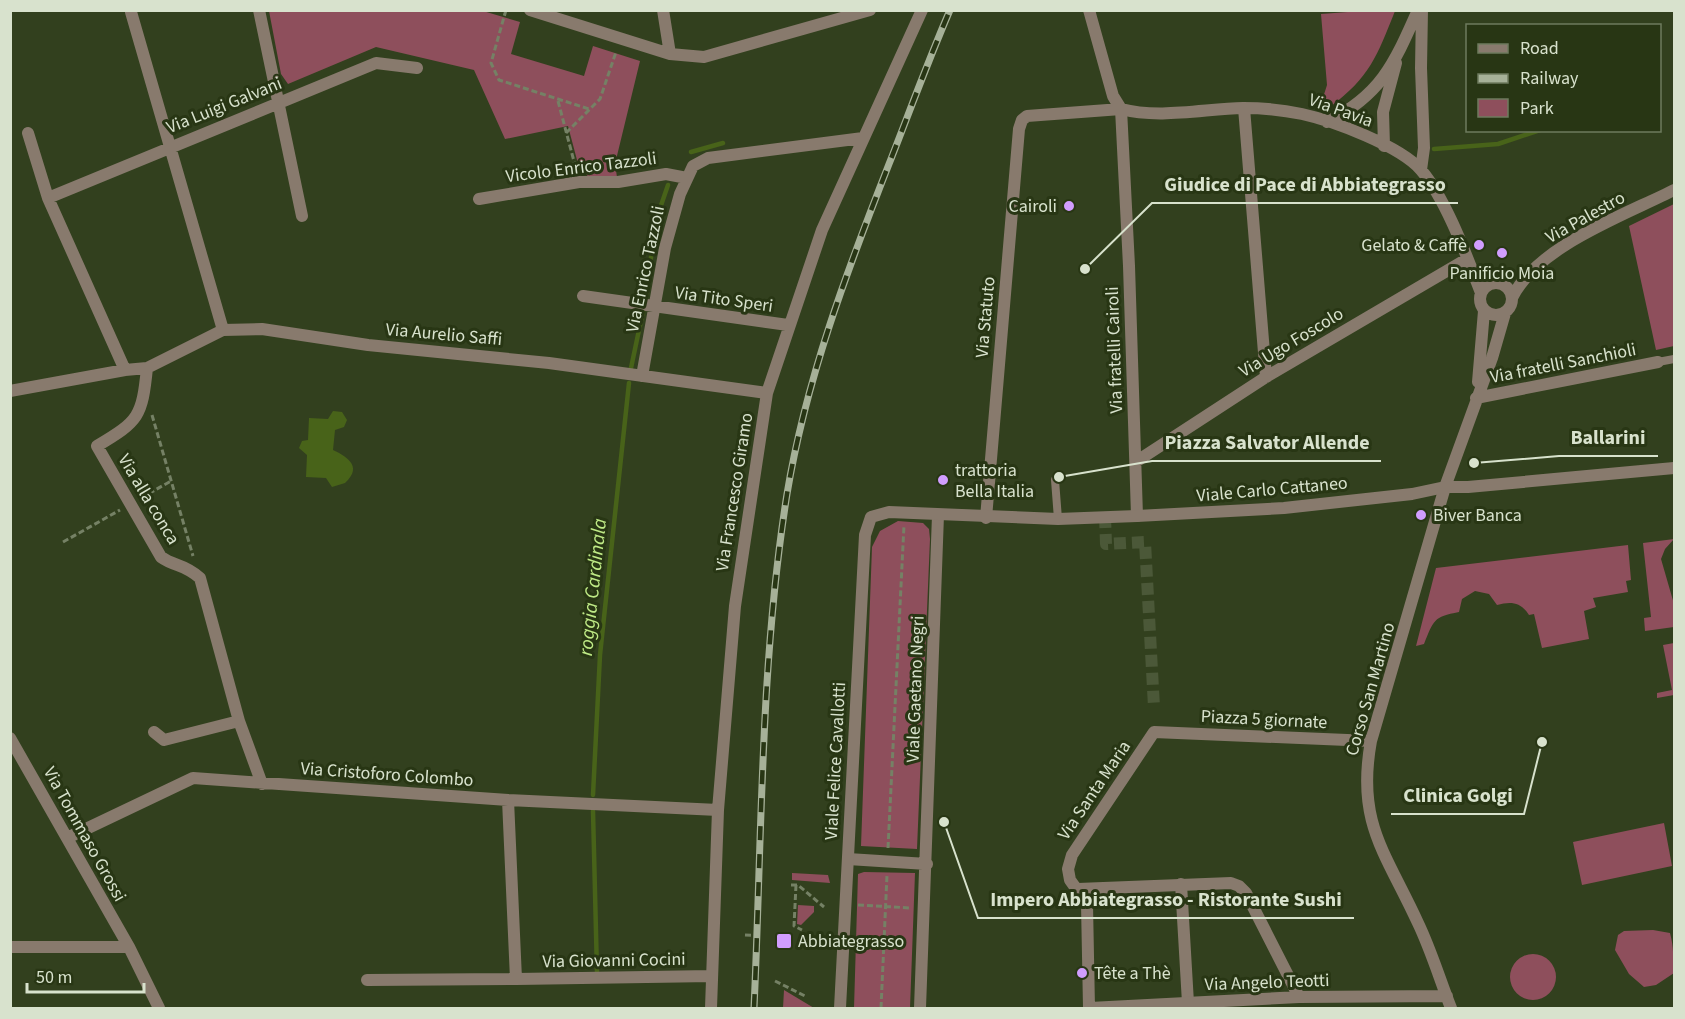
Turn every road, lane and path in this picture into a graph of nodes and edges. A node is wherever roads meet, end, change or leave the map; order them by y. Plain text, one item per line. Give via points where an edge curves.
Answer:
1 (259, 10) edge
2 (506, 10) edge
3 (530, 10) edge
4 (663, 10) edge
5 (870, 10) edge
6 (922, 10) edge
7 (1089, 10) edge
8 (1420, 10) edge
9 (130, 12) dead end
10 (621, 39) junction
11 (670, 54) junction
12 (1396, 59) junction
13 (417, 68) dead end
14 (558, 101) junction
15 (278, 103) junction
16 (1244, 108) junction
17 (589, 109) junction
18 (1121, 110) junction
19 (1022, 120) joint
20 (1327, 122) junction
21 (28, 133) dead end
22 (566, 133) junction
23 (863, 138) junction
24 (1384, 146) junction
25 (168, 147) junction
26 (1421, 170) junction
27 (687, 178) junction
28 (579, 182) junction
29 (1674, 190) edge
30 (48, 198) junction
31 (479, 200) dead end
32 (302, 216) dead end
33 (1467, 259) junction
34 (1475, 278) junction
35 (1498, 284) junction
36 (1519, 284) junction
37 (1481, 293) junction
38 (583, 296) dead end
39 (1512, 298) junction
40 (655, 308) junction
41 (1484, 311) junction
42 (1505, 313) junction
43 (788, 325) junction
44 (223, 330) junction
45 (1674, 359) edge
46 (1658, 362) joint
47 (147, 368) junction
48 (125, 370) junction
49 (642, 376) junction
50 (1266, 377) junction
51 (10, 391) edge
52 (767, 393) junction
53 (1476, 398) junction
54 (143, 400) junction
55 (1137, 461) junction
56 (1674, 468) edge
57 (1055, 480) dead end
58 (171, 481) junction
59 (1445, 487) junction
60 (129, 505) junction
61 (904, 513) junction
62 (938, 515) junction
63 (1137, 516) junction
64 (871, 518) joint
65 (986, 518) junction
66 (1058, 519) junction
67 (63, 542) dead end
68 (200, 578) junction
69 (239, 721) junction
70 (154, 732) dead end
71 (1154, 732) joint
72 (10, 738) edge
73 (1371, 741) junction
74 (262, 784) junction
75 (508, 800) junction
76 (718, 810) junction
77 (67, 838) junction
78 (848, 859) junction
79 (888, 861) junction
80 (927, 864) junction
81 (1182, 884) junction
82 (1078, 889) junction
83 (856, 905) dead end
84 (824, 907) dead end
85 (885, 907) junction
86 (925, 909) junction
87 (802, 930) dead end
88 (745, 935) dead end
89 (762, 936) dead end
90 (10, 947) edge
91 (129, 947) junction
92 (712, 976) junction
93 (516, 979) junction
94 (366, 980) dead end
95 (775, 981) dead end
96 (806, 996) dead end
97 (1299, 997) junction
98 (1188, 1003) junction
99 (1447, 1004) edge
100 (159, 1008) edge
101 (711, 1008) edge
102 (840, 1008) edge
103 (881, 1008) edge
104 (920, 1008) edge
105 (1089, 1008) edge

1 - 15 street
2 - 14 path via 490,63 499,80
3 - 10 street
4 - 11 street
5 - 11 street via 723,54
6 - 23 street, Via Francesco Giramo
7 - 18 street via 1113,96
8 - 12 street
8 - 26 street via 1424,148
9 - 25 street
10 - 11 street
10 - 17 path via 600,99
12 - 20 street via 1354,108
12 - 24 street via 1383,112
13 - 15 street, Via Luigi Galvani via 376,63
14 - 17 path
14 - 22 path
15 - 25 street, Via Luigi Galvani
15 - 32 street
16 - 18 street, Via Pavia
16 - 20 street, Via Pavia via 1285,111
16 - 50 street
17 - 22 path
18 - 19 street, Via Pavia via 1027,116
18 - 55 street, Via fratelli Cairoli
19 - 65 street, Via Statuto
20 - 24 street, Via Pavia
21 - 30 street
22 - 28 path
23 - 27 street, Via Enrico Tazzoli via 708,158 693,166
23 - 43 street, Via Francesco Giramo via 822,230
24 - 26 street, Via Pavia
25 - 30 street, Via Luigi Galvani
25 - 44 street
26 - 33 street, Via Pavia via 1439,198
27 - 28 street, Vicolo Enrico Tazzoli via 666,174 618,182
27 - 40 street, Via Enrico Tazzoli via 665,248
28 - 31 street, Vicolo Enrico Tazzoli
29 - 36 street, Via Palestro via 1552,254
30 - 48 street
33 - 34 street, Via Pavia
33 - 50 street, Via Ugo Foscolo
34 - 35 street
34 - 37 street, Via Pavia
35 - 36 street
35 - 37 street
35 - 39 street
36 - 39 street, Via Palestro
37 - 41 street
38 - 40 street, Via Tito Speri
39 - 42 street
40 - 43 street, Via Tito Speri
40 - 49 street, Via Enrico Tazzoli
41 - 42 street via 1494,316
41 - 53 street
42 - 53 street
43 - 52 street, Via Francesco Giramo
44 - 47 street, Via Aurelio Saffi
44 - 49 street, Via Aurelio Saffi via 262,329
45 - 46 lane
46 - 53 street, Via fratelli Sanchioli
47 - 48 street, Via Aurelio Saffi
47 - 54 street, Via alla conca
48 - 51 street, Via Aurelio Saffi
49 - 52 street, Via Aurelio Saffi
50 - 55 street, Via Ugo Foscolo
52 - 76 street, Via Francesco Giramo via 735,606
53 - 59 street
54 - 58 path via 150,406
54 - 60 street, Via alla conca via 137,418 97,446
55 - 63 street, Via fratelli Cairoli
56 - 59 street, Viale Carlo Cattaneo
57 - 66 lane
58 - 60 path
58 - 68 path
59 - 63 street, Viale Carlo Cattaneo via 1284,508
59 - 73 street, Corso San Martino
60 - 67 path
60 - 68 street, Via alla conca via 161,557 168,563 187,567
61 - 62 street, Viale Carlo Cattaneo
61 - 64 street, Viale Carlo Cattaneo via 889,512
61 - 79 path
62 - 65 street, Viale Carlo Cattaneo
62 - 80 street, Viale Gaetano Negri
63 - 66 street, Viale Carlo Cattaneo
64 - 78 street, Viale Felice Cavallotti via 864,535
65 - 66 street, Viale Carlo Cattaneo
68 - 69 street
69 - 70 street via 164,740
69 - 74 street
71 - 73 street, Piazza 5 giornate
71 - 82 street, Via Santa Maria via 1072,855 1070,880
72 - 77 street, Via Tommaso Grossi
73 - 99 street, Corso San Martino via 1366,770 1374,833 1419,923
74 - 75 street, Via Cristoforo Colombo
74 - 77 street, Via Cristoforo Colombo via 193,778
75 - 76 street, Via Cristoforo Colombo
75 - 93 street, Via Giovanni Cocini
76 - 92 street, Via Francesco Giramo
77 - 91 street, Via Tommaso Grossi
78 - 79 street
78 - 102 street, Viale Felice Cavallotti
79 - 80 street
79 - 85 path
80 - 86 street, Viale Gaetano Negri
81 - 82 street
81 - 97 street via 1239,886
81 - 98 street
82 - 105 street, Via Santa Maria via 1087,904
83 - 85 path
84 - 87 path via 794,885 794,926
85 - 86 path
85 - 103 path
86 - 104 street, Viale Gaetano Negri
88 - 89 path
90 - 91 street
91 - 100 street, Via Tommaso Grossi
92 - 93 street, Via Giovanni Cocini
92 - 101 street, Via Francesco Giramo
93 - 94 street, Via Giovanni Cocini
95 - 96 path
97 - 98 street, Via Angelo Teotti
97 - 99 street, Via Angelo Teotti
98 - 105 street, Via Angelo Teotti

